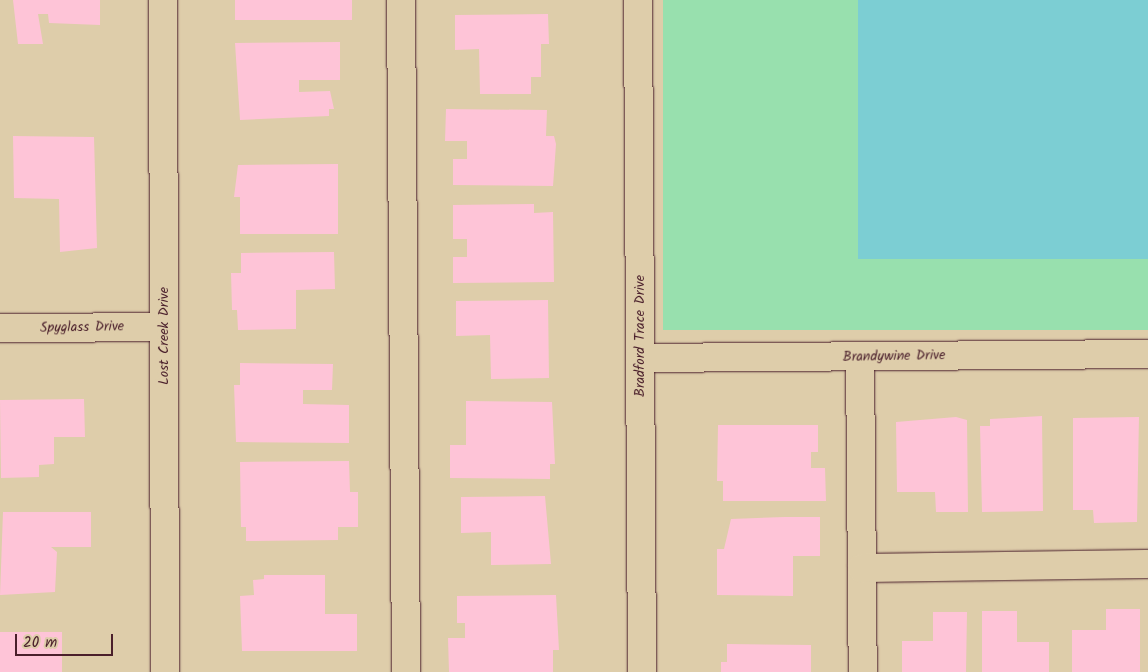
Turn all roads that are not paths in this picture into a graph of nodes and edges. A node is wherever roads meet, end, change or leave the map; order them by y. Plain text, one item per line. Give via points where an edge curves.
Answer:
1 (163, 0) edge
2 (401, 0) edge
3 (638, 0) edge
4 (164, 326) junction
5 (0, 328) edge
6 (1148, 354) edge
7 (860, 357) junction
8 (640, 358) junction
9 (1148, 564) edge
10 (862, 568) junction
11 (165, 672) edge
12 (406, 672) edge
13 (642, 672) edge
14 (863, 672) edge

1 - 4 street, Lost Creek Drive
2 - 12 street
3 - 8 street, Bradford Trace Drive
4 - 5 street, Spyglass Drive
4 - 11 street, Lost Creek Drive
6 - 7 street, Brandywine Drive
7 - 8 street, Brandywine Drive
7 - 10 street
8 - 13 street, Bradford Trace Drive
9 - 10 street
10 - 14 street

